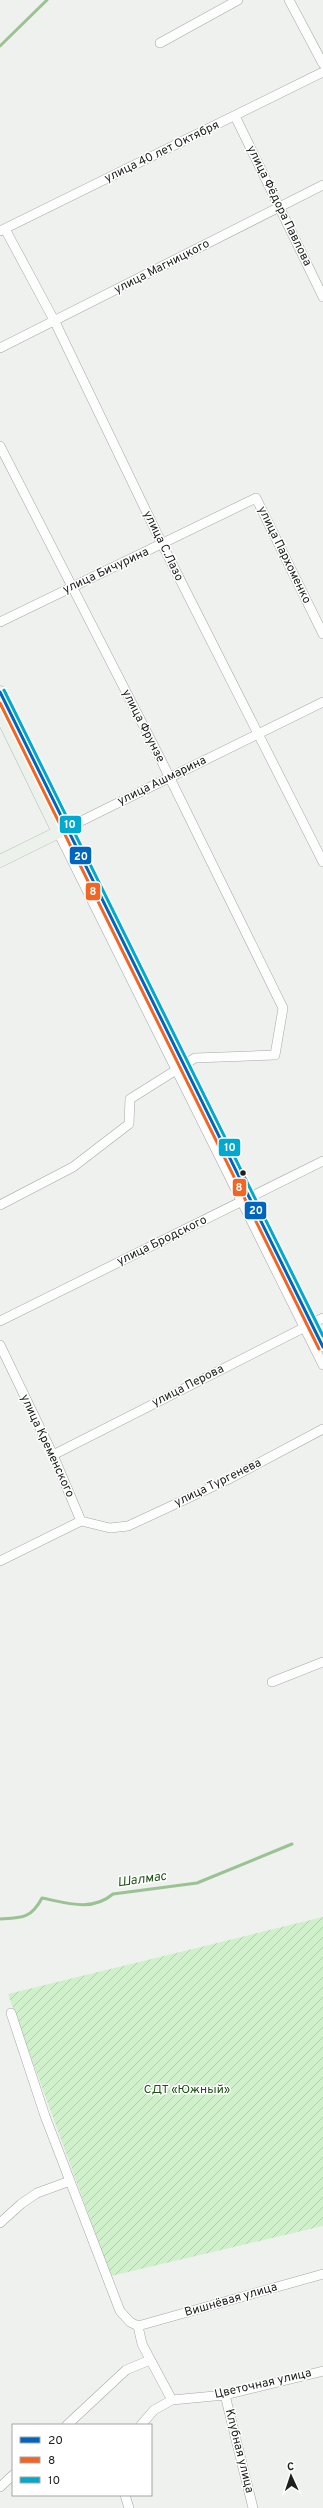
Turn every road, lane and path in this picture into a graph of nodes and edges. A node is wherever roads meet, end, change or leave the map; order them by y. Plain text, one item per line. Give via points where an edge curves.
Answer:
1 (238, 0) edge
2 (289, 0) edge
3 (160, 43) dead end
4 (323, 64) edge
5 (323, 72) edge
6 (235, 116) junction
7 (323, 186) edge
8 (280, 206) junction
9 (2, 230) edge
10 (323, 297) edge
11 (55, 322) junction
12 (0, 348) edge
13 (0, 446) edge
14 (256, 498) joint
15 (162, 544) junction
16 (71, 587) junction
17 (0, 622) edge
18 (323, 634) edge
19 (0, 692) edge
20 (323, 702) edge
21 (0, 713) edge
22 (257, 734) junction
23 (169, 777) junction
24 (62, 830) junction
25 (0, 860) edge
26 (323, 862) edge
27 (181, 1067) junction
28 (323, 1161) edge
29 (246, 1199) junction
30 (0, 1205) edge
31 (323, 1318) edge
32 (0, 1321) edge
33 (307, 1326) junction
34 (0, 1345) edge
35 (323, 1347) edge
36 (323, 1365) edge
37 (323, 1429) edge
38 (53, 1455) junction
39 (81, 1521) junction
40 (0, 1561) edge
41 (323, 1662) edge
42 (272, 1682) dead end
43 (11, 2013) dead end
44 (70, 2181) junction
45 (0, 2223) edge
46 (323, 2274) edge
47 (138, 2326) junction
48 (150, 2360) junction
49 (323, 2370) edge
50 (225, 2395) junction
51 (172, 2400) junction
52 (68, 2424) edge
53 (142, 2424) edge
54 (12, 2476) edge
55 (0, 2487) edge
56 (125, 2496) edge
57 (129, 2508) edge
58 (253, 2508) edge

1 - 3 street
2 - 4 street
5 - 6 street, улица 40 лет Октября
6 - 8 street, улица Фёдора Павлова
6 - 9 street, улица 40 лет Октября
7 - 8 street, улица Магницкого
8 - 10 street, улица Фёдора Павлова
8 - 11 street, улица Магницкого
9 - 11 street, улица С.Лазо
11 - 12 street, улица Магницкого
11 - 15 street, улица С.Лазо
13 - 16 street, улица Фрунзе
14 - 15 street, улица Бичурина
14 - 18 street, улица Пархоменко
15 - 16 street, улица Бичурина
15 - 22 street, улица С.Лазо
16 - 17 street, улица Бичурина
16 - 23 street, улица Фрунзе
19 - 24 main road
20 - 22 street, улица Ашмарина
21 - 24 main road
22 - 23 street, улица Ашмарина
22 - 26 street, улица С.Лазо
23 - 24 street, улица Ашмарина
23 - 27 street, улица Фрунзе via 283,1008 275,1055 236,1058 204,1056
24 - 25 main road, улица Ашмарина
24 - 27 street
27 - 29 street
27 - 30 street via 130,1099 129,1124 74,1167
28 - 29 street, улица Бродского
29 - 32 street, улица Бродского
29 - 33 street
31 - 33 street, улица Перова
33 - 35 street
33 - 36 street
33 - 38 street, улица Перова
34 - 38 street, улица Кременского
37 - 39 street, улица Тургенева via 227,1480 128,1526 110,1528
38 - 39 street, улица Кременского
39 - 40 street
41 - 42 street
43 - 44 street
44 - 45 street via 37,2193
44 - 47 street via 120,2311 130,2322
46 - 47 street, Вишнёвая улица
47 - 48 street via 142,2344
48 - 51 street
48 - 52 street via 126,2370
49 - 50 street, Цветочная улица
50 - 51 street, Цветочная улица
50 - 58 street, Клубная улица
51 - 53 street, Цветочная улица via 154,2410
54 - 55 street
56 - 57 street

